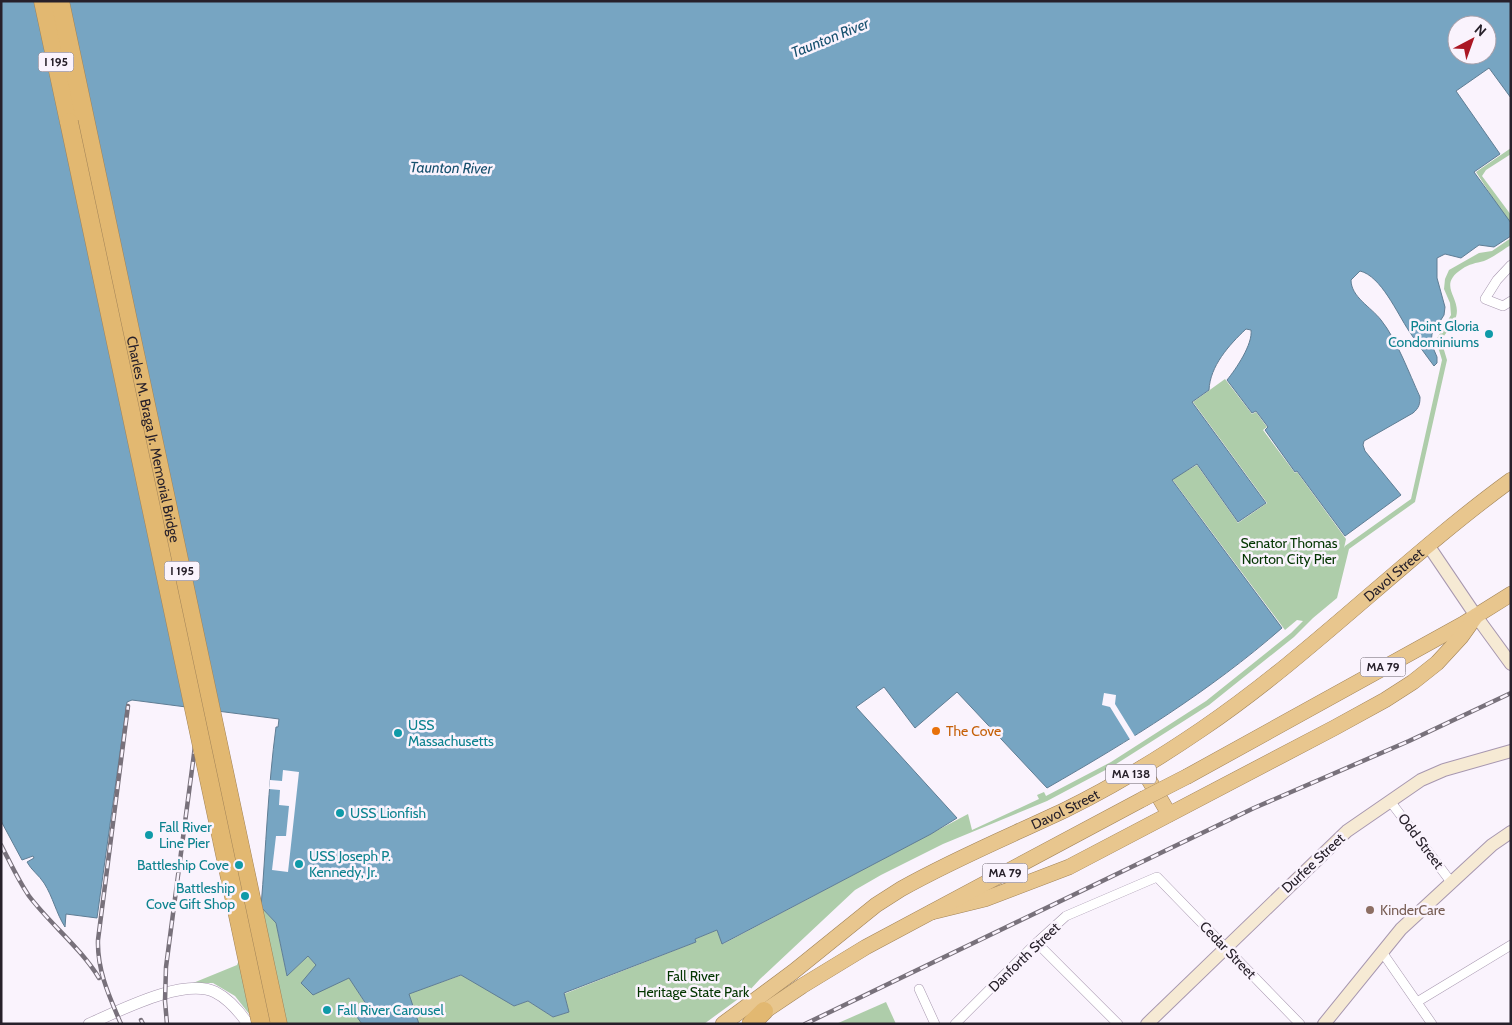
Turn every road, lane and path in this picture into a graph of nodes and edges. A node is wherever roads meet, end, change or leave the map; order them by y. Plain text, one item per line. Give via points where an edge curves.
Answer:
1 (43, 1) edge
2 (60, 1) edge
3 (1511, 266) edge
4 (1511, 301) edge
5 (1511, 480) edge
6 (1428, 545) junction
7 (1511, 594) edge
8 (1476, 616) junction
9 (1511, 664) edge
10 (1511, 751) edge
11 (1142, 768) junction
12 (1390, 801) junction
13 (1169, 814) junction
14 (1511, 832) edge
15 (1157, 876) joint
16 (1451, 882) junction
17 (932, 912) junction
18 (1037, 943) junction
19 (1511, 945) edge
20 (1226, 947) junction
21 (1382, 952) junction
22 (919, 989) dead end
23 (1417, 1002) junction
24 (764, 1011) junction
25 (89, 1024) edge
26 (248, 1024) edge
27 (261, 1024) edge
28 (278, 1024) edge
29 (723, 1024) edge
30 (746, 1024) edge
31 (751, 1024) edge
32 (935, 1024) edge
33 (955, 1024) edge
34 (1118, 1024) edge
35 (1147, 1024) edge
36 (1300, 1024) edge
37 (1324, 1024) edge
38 (1432, 1024) edge

1 - 27 highway, Charles M. Braga Jr. Memorial Bridge / I 195, bridge
2 - 28 highway, Charles M. Braga Jr. Memorial Bridge / I 195
3 - 4 street via 1485,299 1503,306
5 - 6 highway, Davol Street / MA 138
6 - 8 main road
6 - 11 highway, Davol Street / MA 138 via 1251,694
7 - 8 highway, Davol Street
8 - 9 main road
8 - 13 highway via 1437,663 1413,682 1385,700
8 - 17 highway, Davol Street / MA 79, bridge via 1188,776
10 - 12 main road, Durfee Street via 1434,774
11 - 13 highway
11 - 29 highway, Davol Street / MA 138 via 1066,809 901,889
12 - 16 street, Odd Street
12 - 20 main road, Durfee Street via 1340,837
13 - 17 highway via 1054,874 985,900
14 - 16 main road
15 - 18 street, Danforth Street via 1066,916
15 - 20 street, Cedar Street
16 - 21 main road via 1404,926
17 - 24 highway, Davol Street via 866,947
18 - 33 street, Danforth Street
18 - 34 street
19 - 23 street
20 - 35 main road, Durfee Street
20 - 36 street, Cedar Street
21 - 23 street
21 - 37 main road
22 - 32 street
23 - 38 street
24 - 30 highway, Davol Street
24 - 31 highway
25 - 26 street via 170,992 195,987 212,991 228,1000

